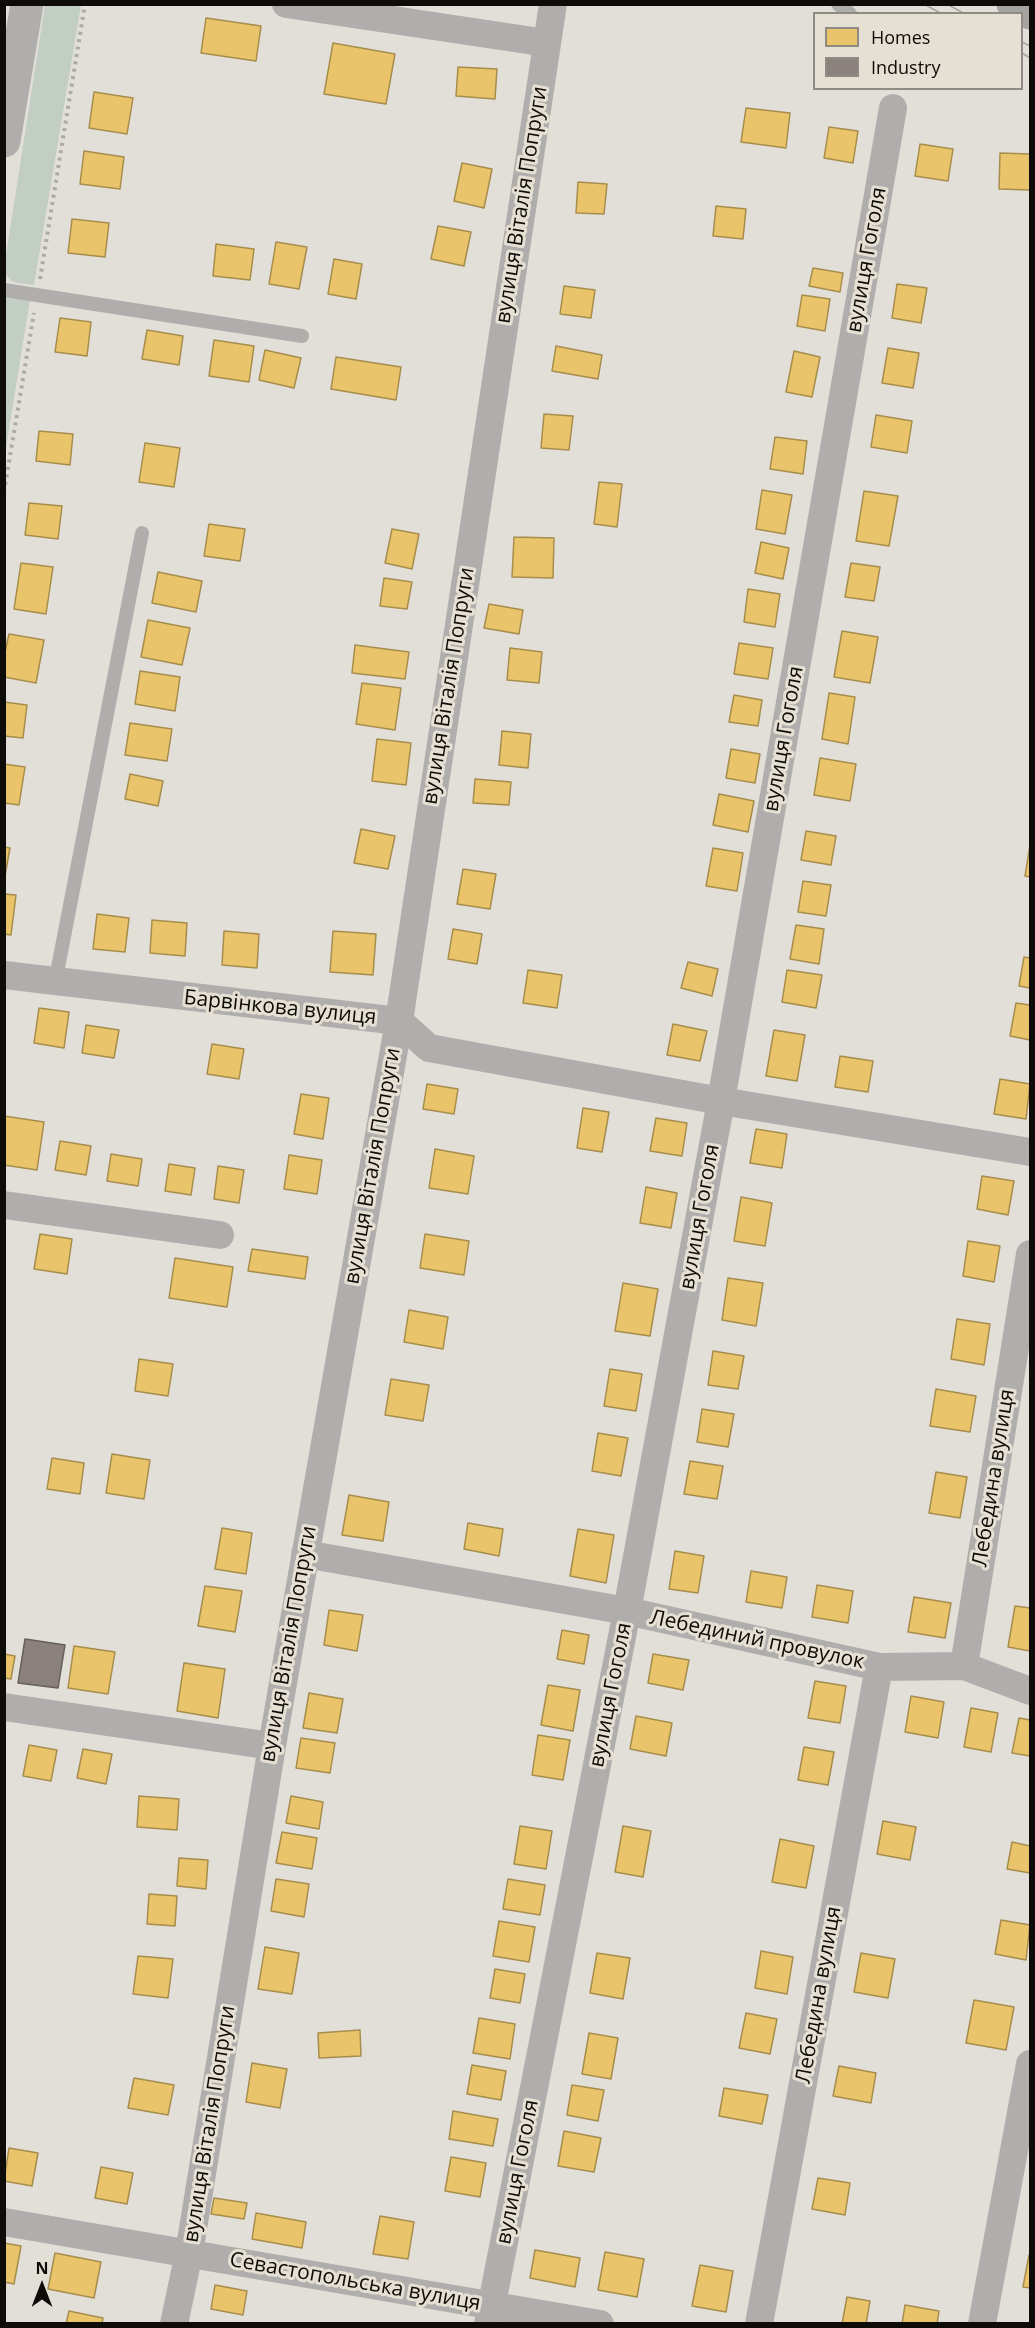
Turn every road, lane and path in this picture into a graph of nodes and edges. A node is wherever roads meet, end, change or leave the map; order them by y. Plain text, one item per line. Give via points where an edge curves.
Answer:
1 (27, 4) edge
2 (85, 4) edge
3 (286, 4) edge
4 (553, 4) edge
5 (1013, 4) edge
6 (1030, 13) edge
7 (547, 43) junction
8 (894, 103) dead end
9 (4, 141) edge
10 (4, 290) edge
11 (37, 294) junction
12 (302, 336) dead end
13 (4, 492) edge
14 (142, 532) dead end
15 (4, 975) edge
16 (55, 982) junction
17 (399, 1021) junction
18 (721, 1101) junction
19 (1030, 1152) edge
20 (4, 1205) edge
21 (220, 1235) dead end
22 (1030, 1254) edge
23 (305, 1554) junction
24 (627, 1611) junction
25 (964, 1666) junction
26 (879, 1667) junction
27 (1030, 1691) edge
28 (4, 1707) edge
29 (272, 1746) junction
30 (1030, 2064) edge
31 (4, 2222) edge
32 (189, 2253) junction
33 (490, 2314) edge
34 (174, 2324) edge
35 (600, 2324) edge
36 (759, 2324) edge
37 (982, 2324) edge

1 - 9 street
2 - 11 path
3 - 7 street
4 - 7 street, вулиця Віталія Попруги
5 - 6 main road
7 - 17 street, вулиця Віталія Попруги
8 - 18 street, вулиця Гоголя
10 - 11 lane
11 - 12 lane
11 - 13 path
14 - 16 lane
15 - 16 street, Барвінкова вулиця
16 - 17 street, Барвінкова вулиця
17 - 18 street, Барвінкова вулиця via 429,1048
17 - 23 street, вулиця Віталія Попруги
18 - 19 street, Барвінкова вулиця
18 - 24 street, вулиця Гоголя
20 - 21 street
22 - 25 street, Лебедина вулиця
23 - 24 street, Лебединий провулок
23 - 29 street, вулиця Віталія Попруги
24 - 26 street, Лебединий провулок
24 - 33 street, вулиця Гоголя
25 - 26 street, Лебединий провулок
25 - 27 street, Лебединий провулок
26 - 36 street, Лебедина вулиця
28 - 29 street
29 - 32 street, вулиця Віталія Попруги
30 - 37 street
31 - 32 street, Севастопольська вулиця
32 - 33 street, Севастопольська вулиця
32 - 34 street, вулиця Віталія Попруги
33 - 35 street, Севастопольська вулиця

